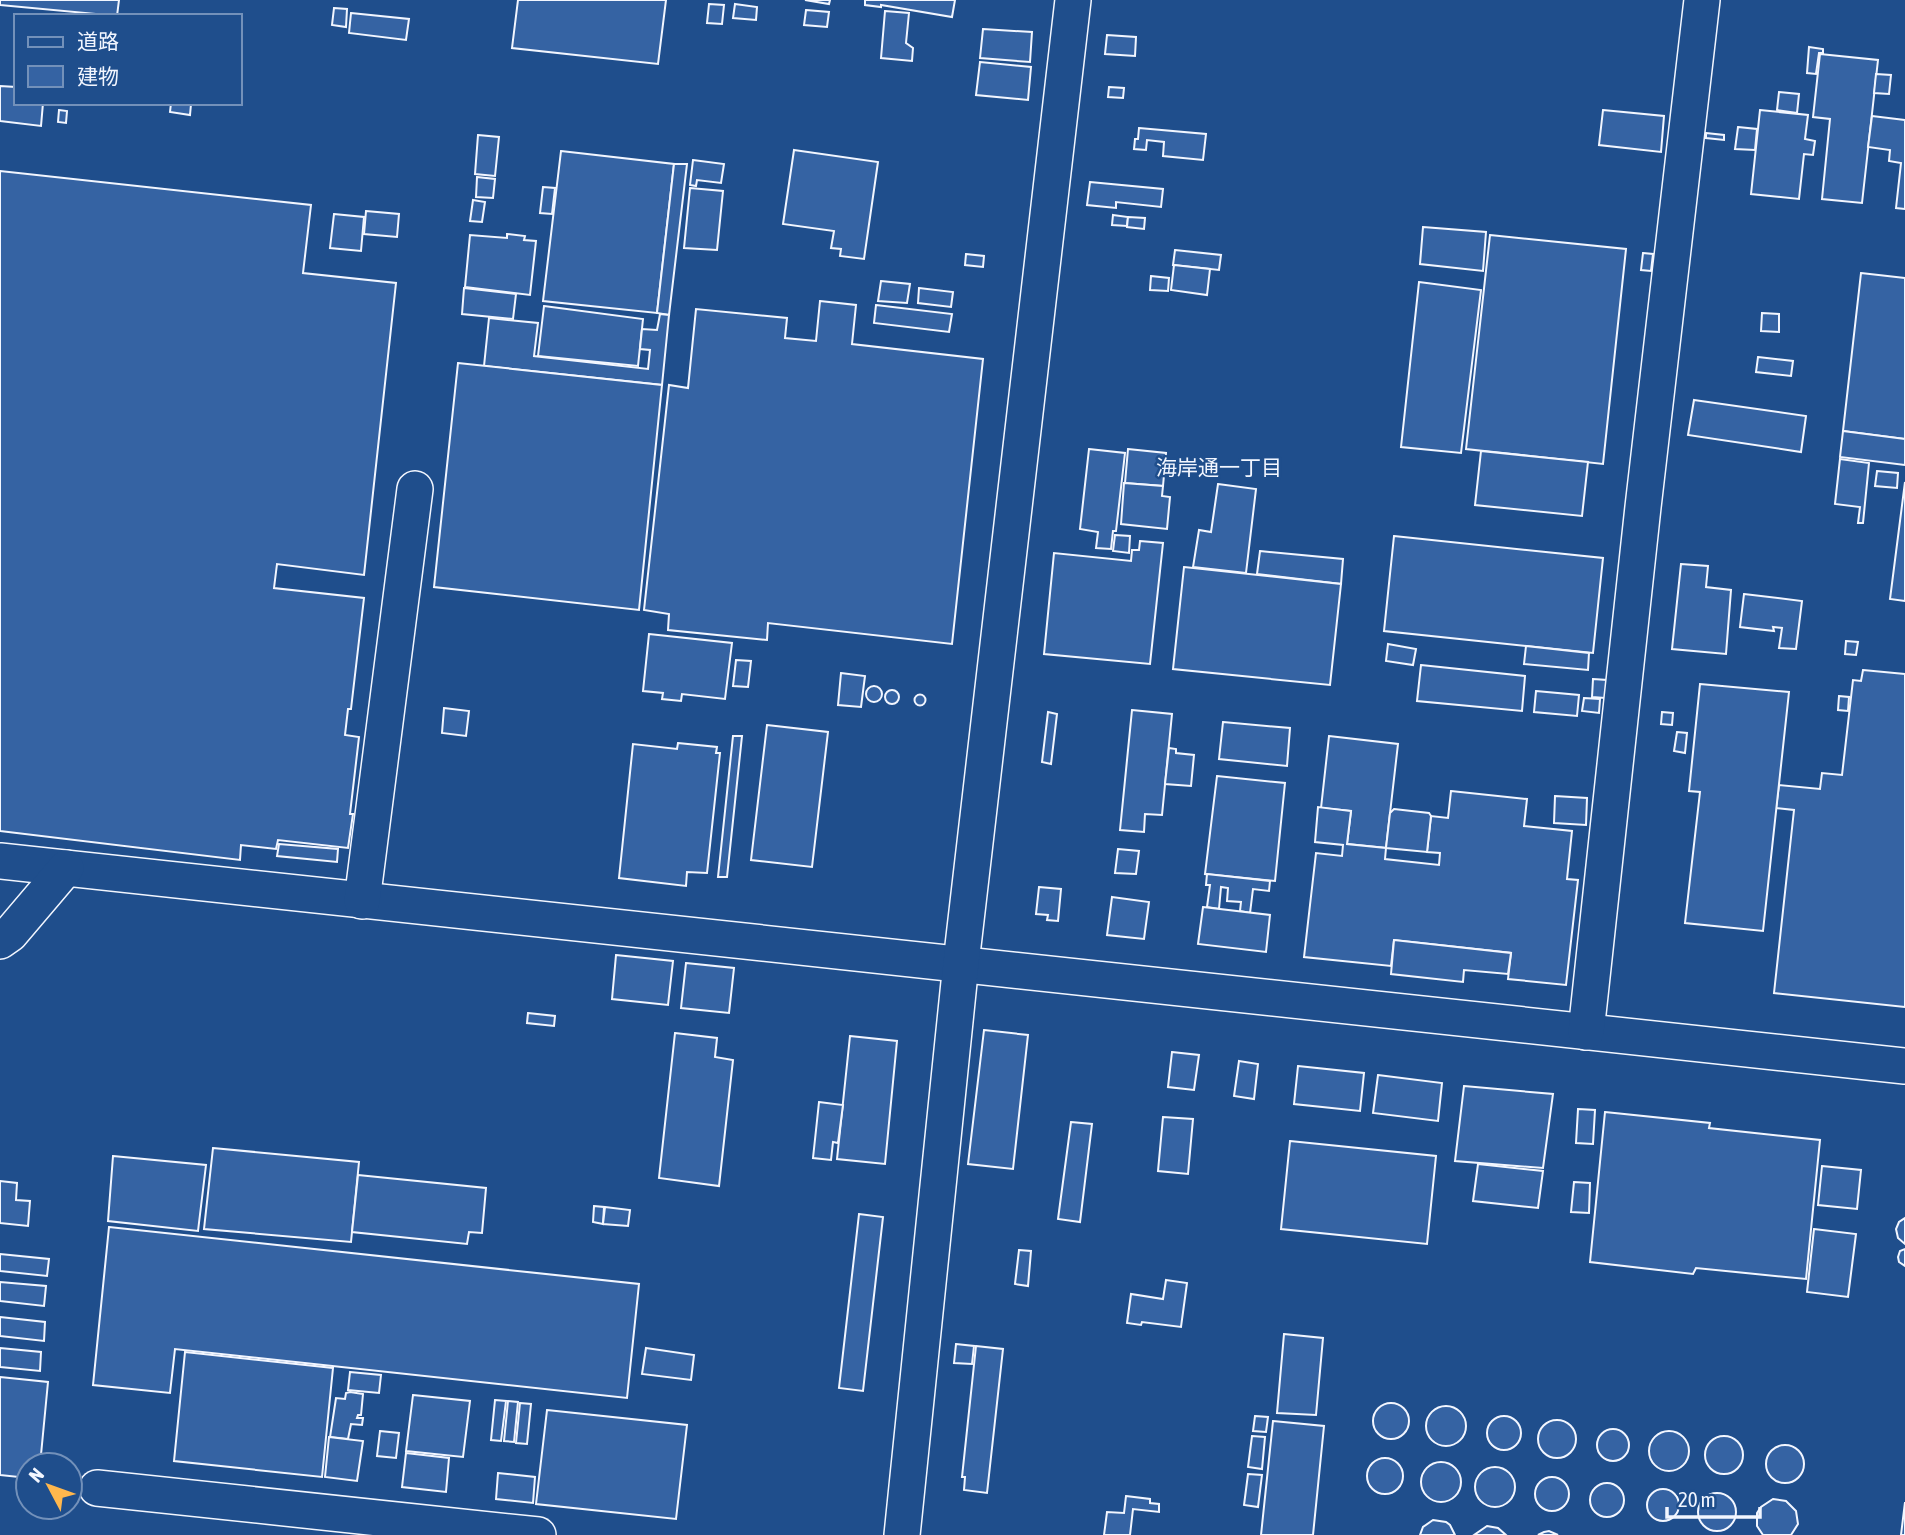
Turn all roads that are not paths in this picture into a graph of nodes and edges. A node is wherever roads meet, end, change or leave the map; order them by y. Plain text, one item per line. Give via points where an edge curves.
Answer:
1 (1073, 0) edge
2 (1702, 0) edge
3 (415, 489) dead end
4 (0, 861) edge
5 (66, 868) junction
6 (362, 901) junction
7 (0, 942) edge
8 (961, 963) junction
9 (1587, 1032) junction
10 (1905, 1066) edge
11 (96, 1488) dead end
12 (538, 1535) edge
13 (902, 1535) edge

1 - 8 lane
2 - 9 lane
3 - 6 lane
4 - 5 lane
5 - 6 lane
5 - 7 lane
6 - 8 lane
8 - 9 lane
8 - 13 lane
9 - 10 lane
11 - 12 lane

